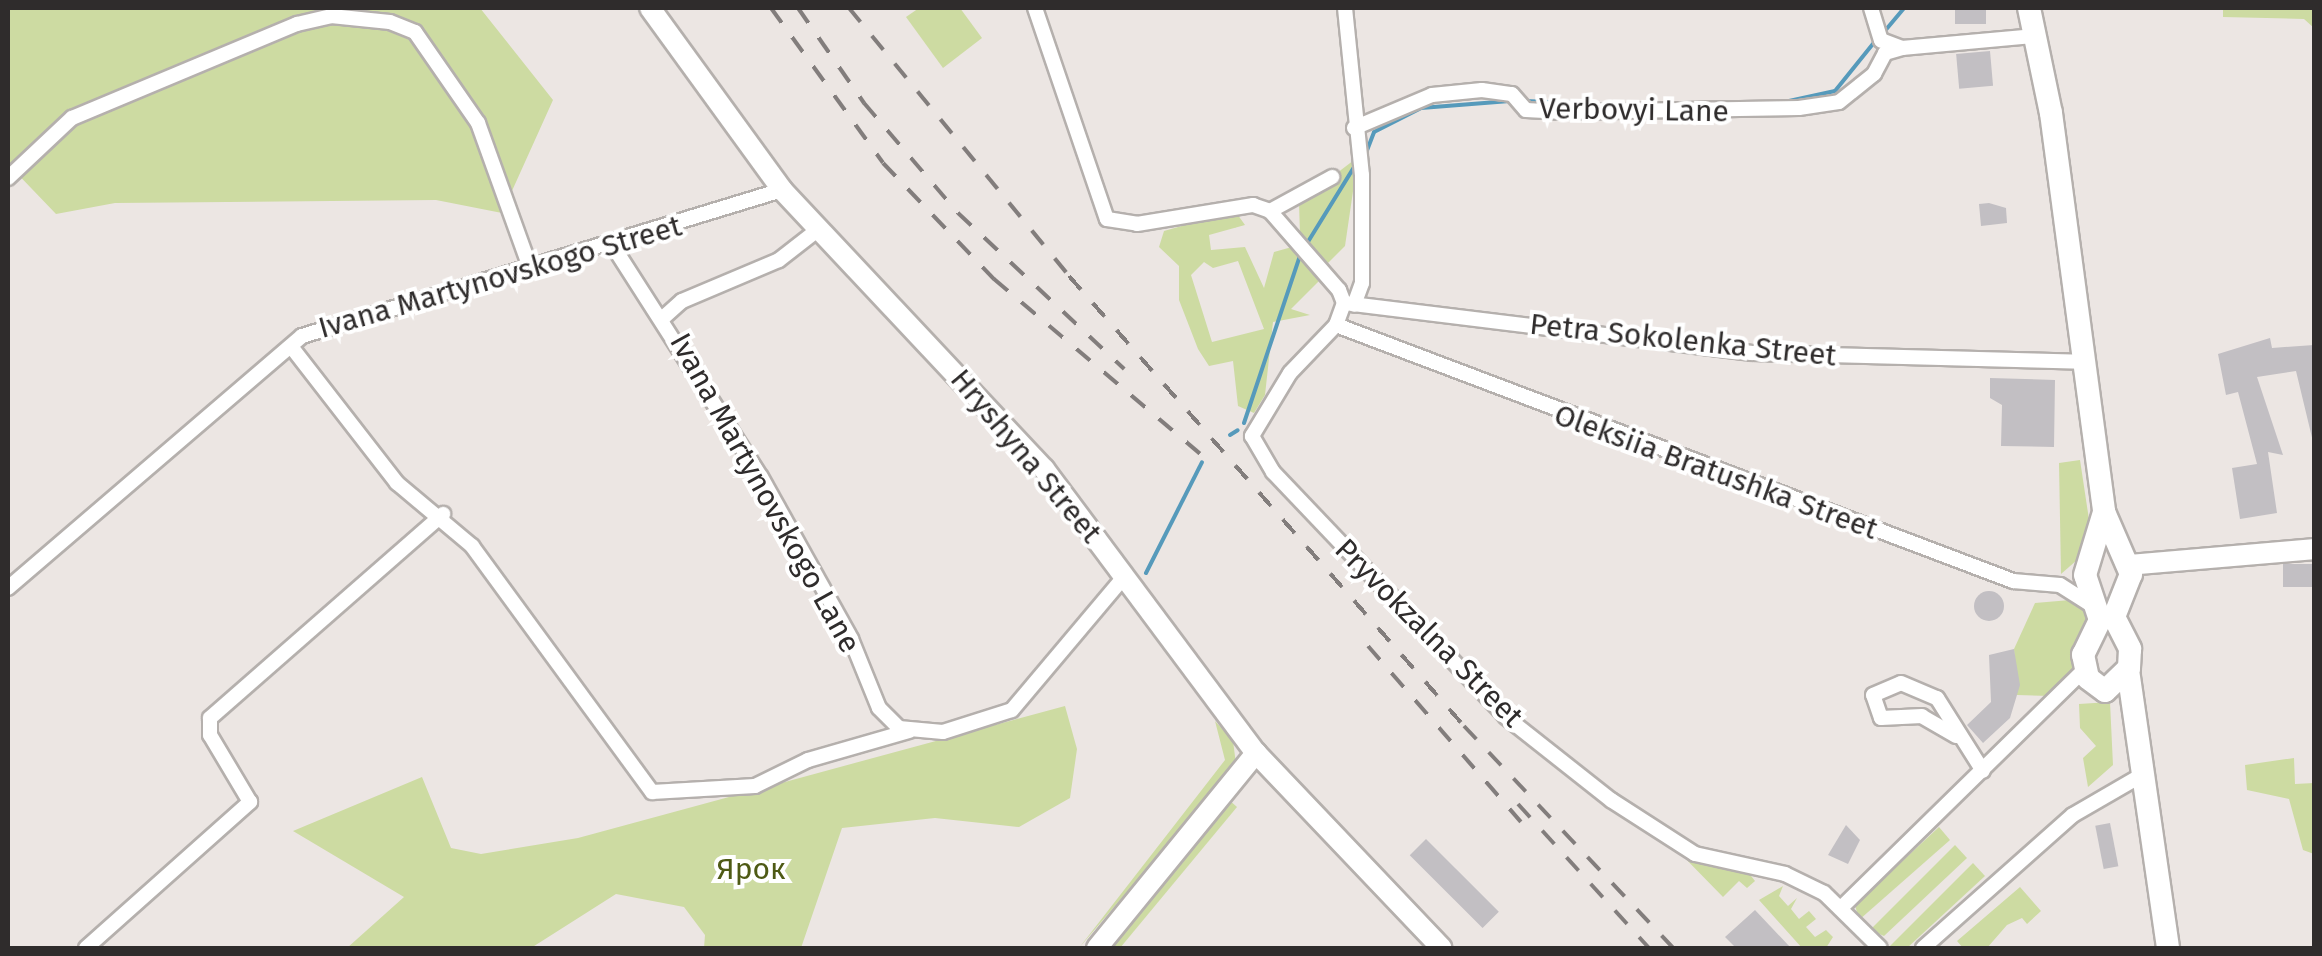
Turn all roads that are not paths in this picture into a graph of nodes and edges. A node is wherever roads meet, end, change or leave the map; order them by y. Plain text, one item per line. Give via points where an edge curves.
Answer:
1 (650, 8) edge
2 (1035, 8) edge
3 (1344, 8) edge
4 (1871, 8) edge
5 (2029, 8) edge
6 (2035, 36) junction
7 (1902, 48) junction
8 (1354, 128) junction
9 (1332, 177) dead end
10 (8, 178) edge
11 (782, 190) junction
12 (1270, 212) junction
13 (820, 228) junction
14 (613, 246) junction
15 (530, 270) junction
16 (1349, 304) junction
17 (664, 318) junction
18 (1336, 325) junction
19 (294, 349) junction
20 (2084, 362) junction
21 (443, 514) junction
22 (2314, 549) edge
23 (2115, 553) junction
24 (2085, 573) junction
25 (1123, 578) junction
26 (2060, 584) junction
27 (8, 588) edge
28 (2107, 616) junction
29 (2103, 684) junction
30 (910, 731) junction
31 (1956, 736) junction
32 (1256, 753) junction
33 (1983, 771) junction
34 (2142, 775) junction
35 (1842, 907) junction
36 (86, 948) edge
37 (1098, 948) edge
38 (1442, 948) edge
39 (1880, 948) edge
40 (1923, 948) edge
41 (2168, 948) edge

1 - 11 street, Hryshyna Street
2 - 12 street via 1107,219 1137,224 1235,206
3 - 8 street
4 - 7 street via 1879,37
5 - 6 main road
6 - 7 street
6 - 20 main road
7 - 8 street, Verbovyi Lane via 1884,54 1874,74 1839,102 1799,108 1526,110 1512,94 1482,90 1432,95
8 - 16 street via 1364,247
9 - 12 street via 1286,196
10 - 15 street via 72,118 298,24 330,16 390,22 415,32 478,122
11 - 13 street, Hryshyna Street
11 - 14 street, Ivana Martynovskogo Street
12 - 16 street
13 - 17 street, Ivana Martynovskogo Lane via 780,260 682,302
13 - 25 street, Hryshyna Street via 1044,470
14 - 15 street, Ivana Martynovskogo Street
14 - 17 street, Ivana Martynovskogo Lane via 649,310
15 - 19 street, Ivana Martynovskogo Street via 314,330
16 - 18 street
16 - 20 street, Petra Sokolenka Street via 1751,353
17 - 30 street, Ivana Martynovskogo Lane via 852,640 880,708
18 - 26 street, Oleksiia Bratushka Street via 2012,581
18 - 35 street, Pryvokzalna Street via 1290,373 1252,436 1273,472 1506,716 1695,854 1785,874
19 - 21 street via 397,483
19 - 27 street, Ivana Martynovskogo Street
20 - 23 main road
21 - 30 street via 646,788 673,795 755,786 808,760
21 - 36 street via 210,718 210,735 250,802
22 - 23 street
23 - 24 main road
23 - 28 main road via 2130,586
24 - 26 street
24 - 28 main road
25 - 30 street via 1012,710 960,729
25 - 32 street, Hryshyna Street
26 - 28 street, Oleksiia Bratushka Street
28 - 29 main road via 2084,650
28 - 29 main road via 2130,649
29 - 33 street
29 - 34 main road via 2134,716
31 - 31 street via 1937,698 1902,683 1872,695 1881,718 1922,716
31 - 33 street
32 - 37 street
32 - 38 street, Hryshyna Street
33 - 35 street
34 - 40 street via 2074,816
34 - 41 main road
35 - 39 street, Pryvokzalna Street

